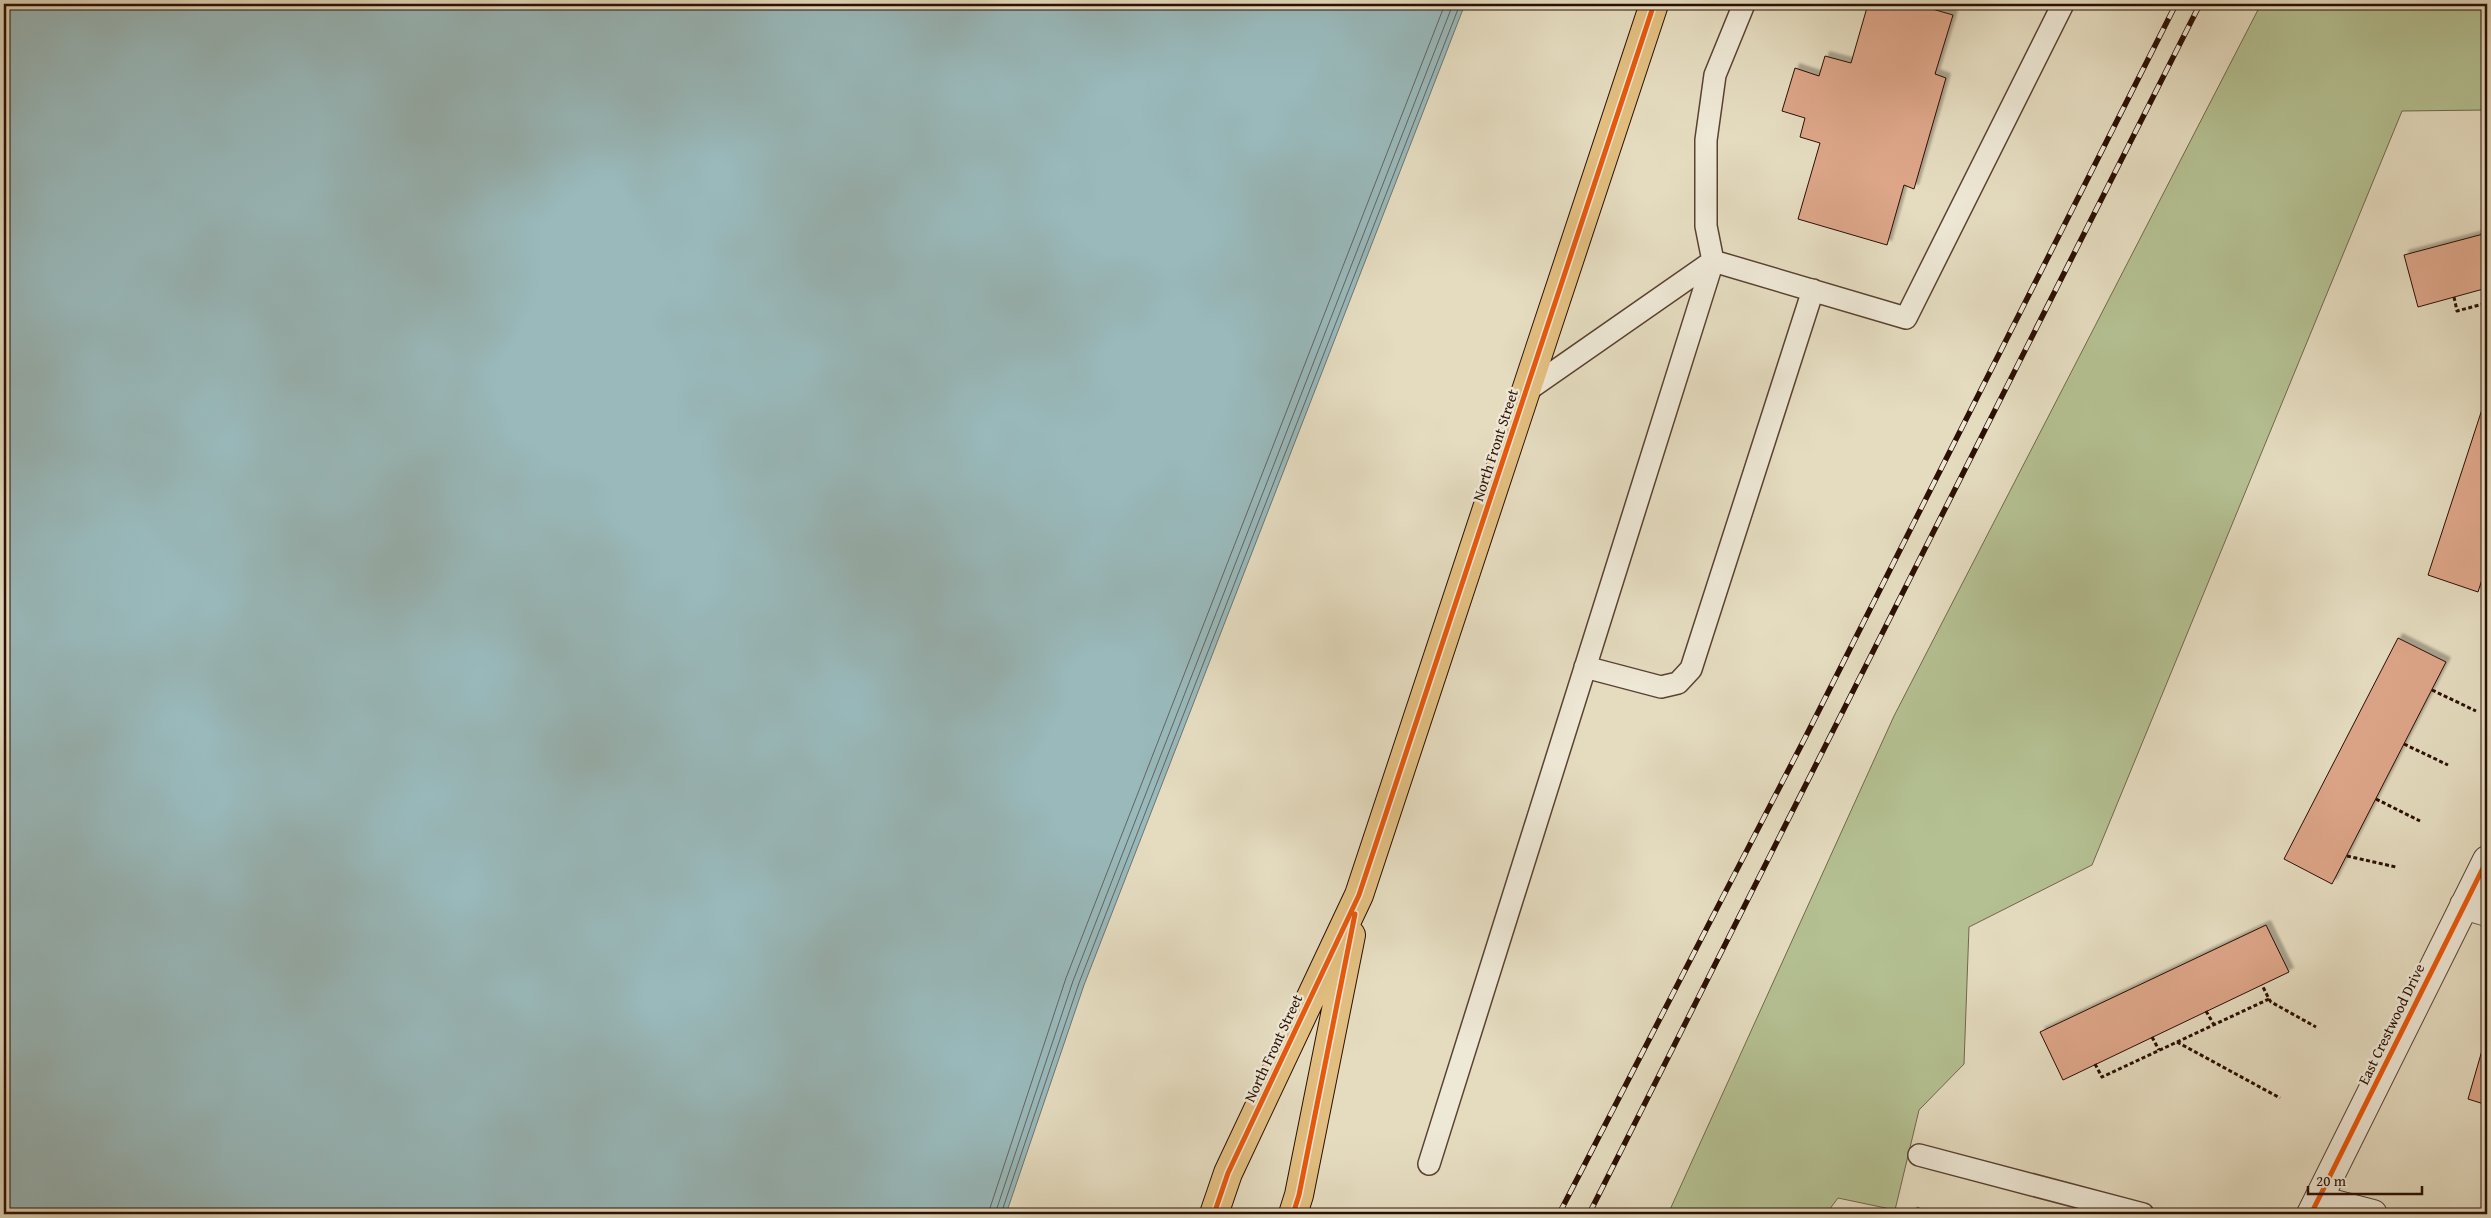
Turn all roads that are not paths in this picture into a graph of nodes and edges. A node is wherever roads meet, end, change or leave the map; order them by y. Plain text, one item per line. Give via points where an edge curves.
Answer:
1 (1654, 4) edge
2 (1744, 4) edge
3 (2063, 4) edge
4 (1713, 261) junction
5 (1813, 290) junction
6 (1525, 392) junction
7 (1585, 667) junction
8 (2487, 860) edge
9 (1359, 895) junction
10 (2476, 908) edge
11 (1919, 1155) dead end
12 (1429, 1164) dead end
13 (2315, 1207) edge
14 (1214, 1214) edge
15 (1293, 1214) edge
16 (2144, 1214) edge
17 (2373, 1214) edge

1 - 6 main road, North Front Street
2 - 4 lane via 1715,75 1706,140 1706,226
3 - 5 lane via 1906,318
4 - 5 lane
4 - 6 lane
4 - 7 lane
5 - 7 lane via 1691,669 1678,683 1661,687
6 - 9 main road, North Front Street
7 - 12 lane
8 - 10 street, East Crestwood Drive
9 - 14 main road, North Front Street via 1228,1173
9 - 15 main road, North Front Street
10 - 13 street, East Crestwood Drive
11 - 16 lane
13 - 17 street

